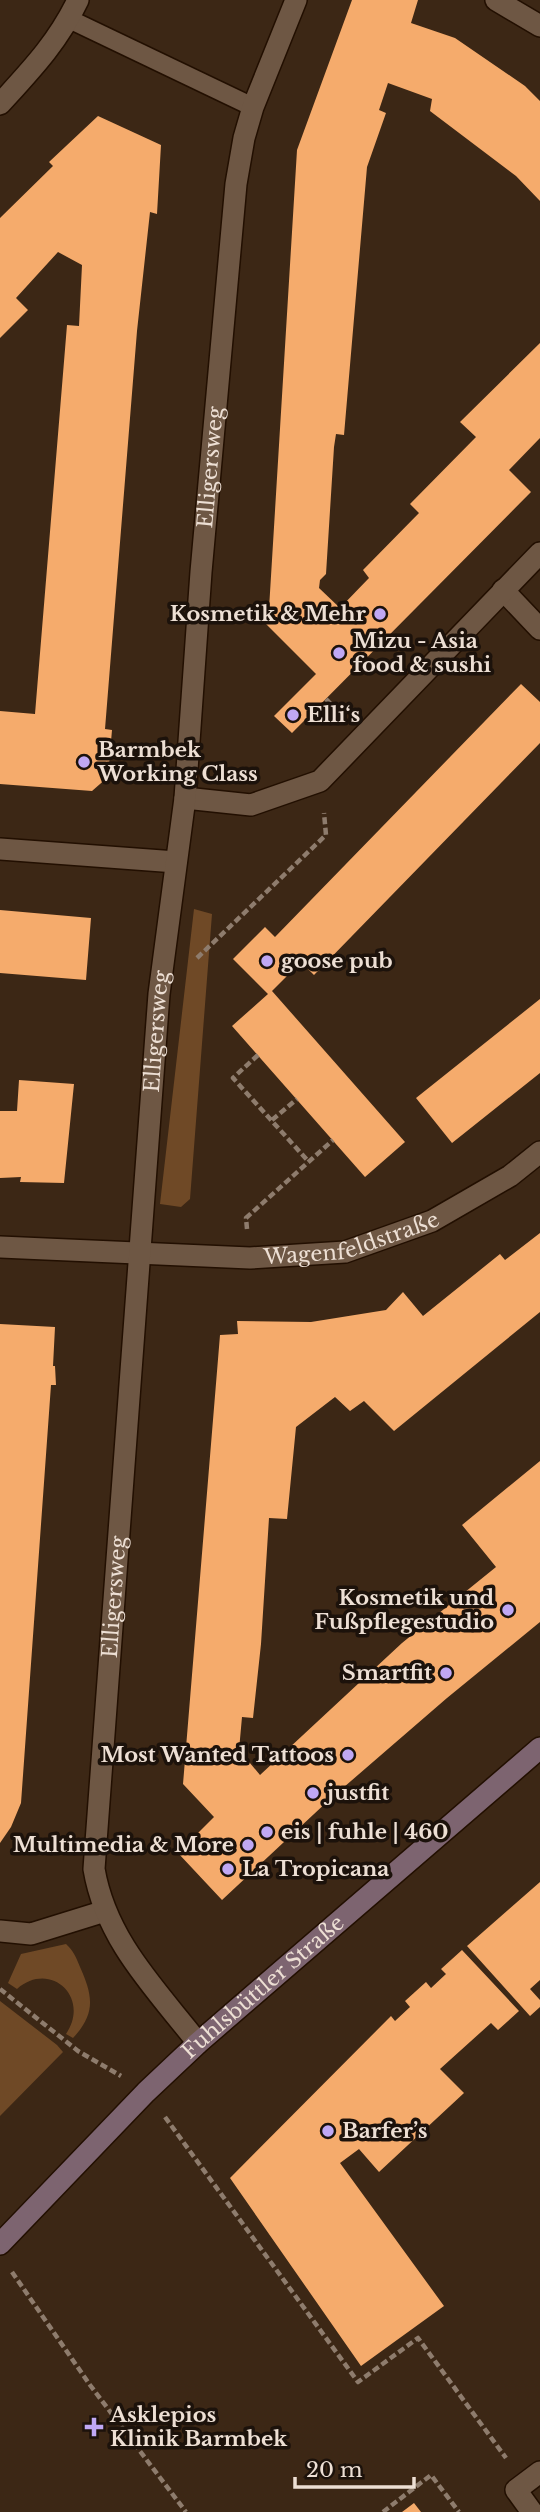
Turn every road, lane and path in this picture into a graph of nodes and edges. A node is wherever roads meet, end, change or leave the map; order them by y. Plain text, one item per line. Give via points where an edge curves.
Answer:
1 (296, 0) edge
2 (496, 0) edge
3 (74, 10) edge
4 (540, 26) edge
5 (0, 104) edge
6 (254, 107) junction
7 (540, 553) edge
8 (503, 590) junction
9 (540, 629) edge
10 (320, 781) junction
11 (185, 798) junction
12 (0, 849) edge
13 (176, 862) junction
14 (159, 994) junction
15 (258, 1055) dead end
16 (297, 1099) dead end
17 (272, 1120) junction
18 (333, 1140) dead end
19 (540, 1152) edge
20 (309, 1162) junction
21 (0, 1247) edge
22 (140, 1252) junction
23 (250, 1258) junction
24 (540, 1748) edge
25 (105, 1911) junction
26 (0, 1931) edge
27 (0, 1989) edge
28 (198, 2043) junction
29 (146, 2092) junction
30 (0, 2244) edge
31 (7, 2265) dead end
32 (532, 2478) edge
33 (186, 2512) edge
34 (383, 2512) edge
35 (459, 2512) edge
36 (532, 2512) edge

1 - 6 street, Elligersweg
2 - 4 street
3 - 5 street via 45,55
3 - 6 lane
6 - 11 street, Elligersweg via 236,184
7 - 8 street
8 - 9 street
8 - 10 street
10 - 11 street via 251,805
10 - 14 path via 326,835
11 - 13 street, Elligersweg
12 - 13 street
13 - 14 street, Elligersweg
14 - 22 street, Elligersweg
15 - 17 path via 233,1078
16 - 17 path
17 - 20 path
18 - 20 path
19 - 23 street, Wagenfeldstraße via 510,1176 432,1221 345,1252
20 - 23 path via 246,1217
21 - 22 street, Wagenfeldstraße
22 - 23 street, Wagenfeldstraße
22 - 25 street, Elligersweg via 94,1869
24 - 28 main road, Fuhlsbüttler Straße
25 - 26 street via 31,1934
25 - 28 street, Elligersweg via 122,1945
27 - 29 path via 78,2051
28 - 29 main road, Fuhlsbüttler Straße
29 - 30 main road, Fuhlsbüttler Straße
29 - 32 path via 358,2382 418,2338
31 - 33 path
32 - 36 street via 516,2490
34 - 35 path via 431,2475

